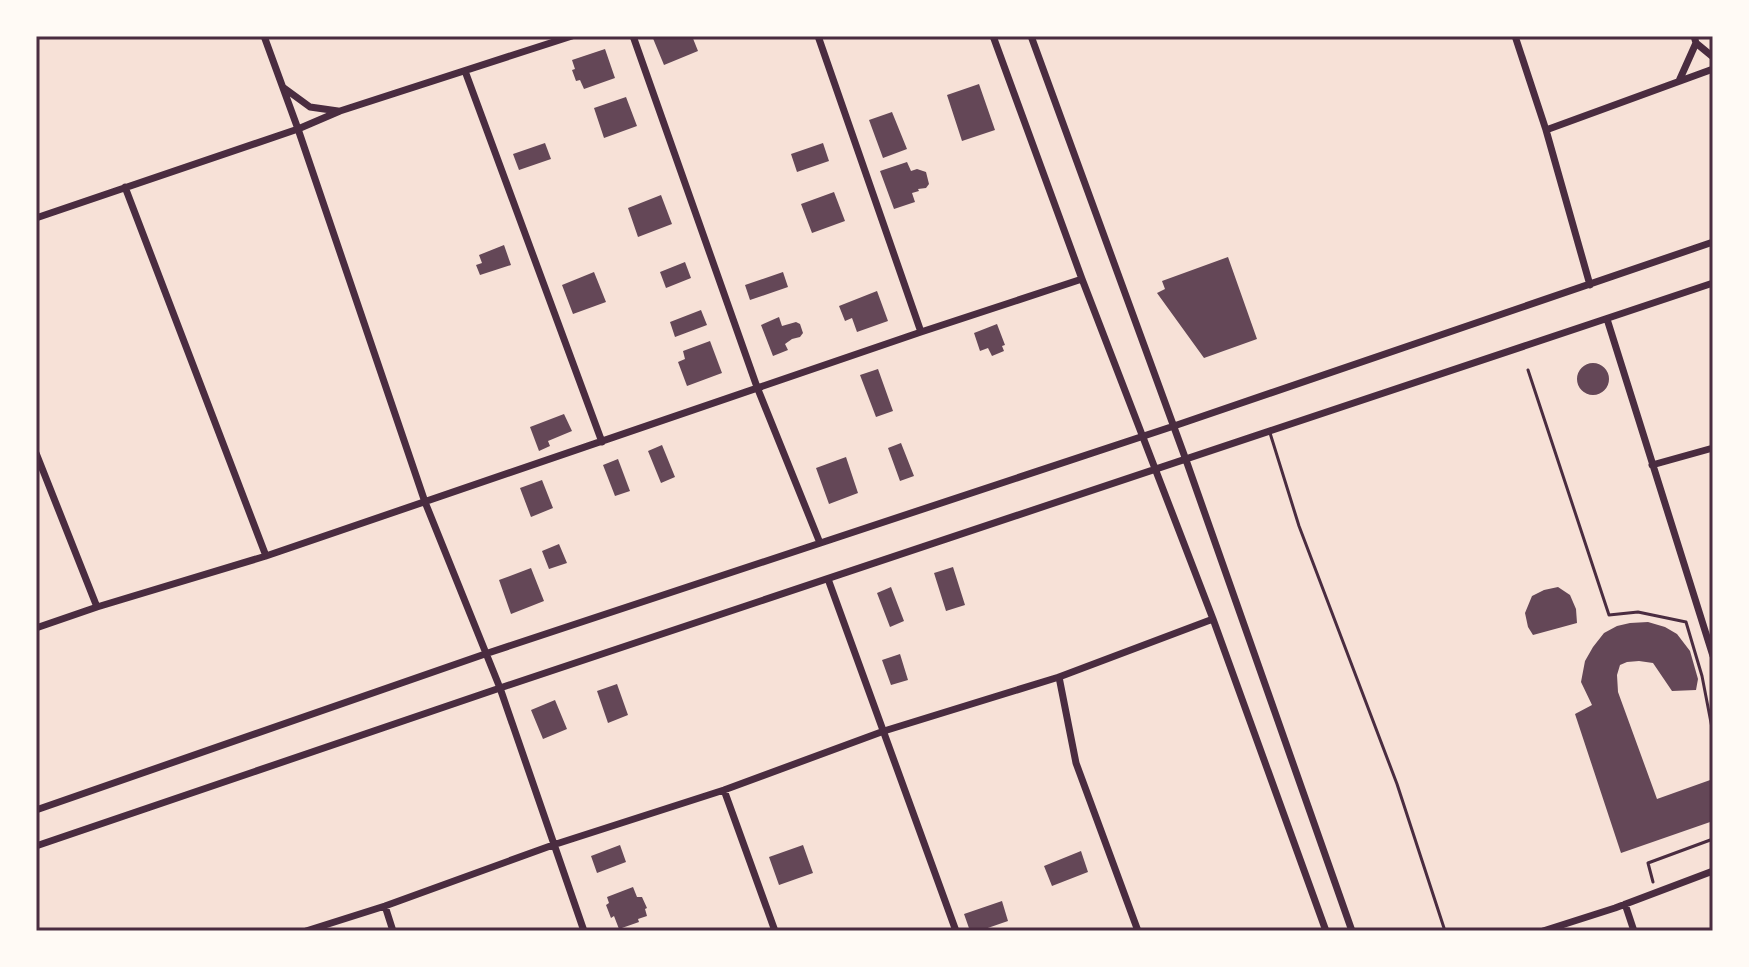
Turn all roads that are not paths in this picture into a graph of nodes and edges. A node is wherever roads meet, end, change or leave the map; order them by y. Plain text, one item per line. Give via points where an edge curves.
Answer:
1 (264, 36) edge
2 (572, 36) edge
3 (633, 36) edge
4 (818, 36) edge
5 (993, 36) edge
6 (1031, 36) edge
7 (1515, 36) edge
8 (1695, 39) edge
9 (1713, 57) edge
10 (1713, 69) edge
11 (465, 71) junction
12 (1679, 82) junction
13 (283, 87) junction
14 (340, 111) junction
15 (298, 129) junction
16 (1546, 130) junction
17 (125, 187) junction
18 (36, 218) edge
19 (1713, 242) edge
20 (1082, 279) junction
21 (1713, 283) edge
22 (1590, 285) junction
23 (1607, 319) junction
24 (921, 332) junction
25 (757, 387) junction
26 (1174, 426) junction
27 (1270, 432) junction
28 (1144, 435) junction
29 (602, 442) junction
30 (1713, 448) edge
31 (37, 457) edge
32 (1186, 460) junction
33 (1652, 465) junction
34 (1156, 470) junction
35 (425, 502) junction
36 (820, 543) junction
37 (266, 556) junction
38 (828, 579) junction
39 (97, 607) junction
40 (1213, 619) junction
41 (36, 628) edge
42 (485, 654) junction
43 (1713, 656) edge
44 (1059, 677) junction
45 (500, 688) junction
46 (884, 731) junction
47 (724, 790) junction
48 (36, 810) edge
49 (553, 845) junction
50 (36, 846) edge
51 (1713, 871) edge
52 (1625, 904) junction
53 (385, 906) junction
54 (306, 931) edge
55 (393, 931) edge
56 (584, 931) edge
57 (775, 931) edge
58 (956, 931) edge
59 (1138, 931) edge
60 (1326, 931) edge
61 (1352, 931) edge
62 (1445, 931) edge
63 (1543, 931) edge
64 (1634, 931) edge

1 - 13 street
2 - 11 street
3 - 25 street
4 - 24 street
5 - 20 street
6 - 26 street
7 - 16 street
8 - 9 street
8 - 12 street
10 - 12 street
11 - 14 street
11 - 29 street
12 - 16 street
13 - 14 street via 310,107
13 - 15 street
14 - 15 street
15 - 17 street
15 - 35 street
16 - 22 street
17 - 18 street
17 - 37 street
19 - 22 street
20 - 24 street
20 - 28 street
21 - 23 street
22 - 26 street
23 - 27 street
23 - 33 street
24 - 25 street
25 - 29 street
25 - 36 street
26 - 28 street
26 - 32 street
27 - 32 street
27 - 62 lane
28 - 34 street
28 - 36 street
29 - 35 street
30 - 33 street
31 - 39 street
32 - 34 street
32 - 61 street
33 - 43 street
34 - 38 street
34 - 40 street
35 - 37 street
35 - 42 street
36 - 42 street
37 - 39 street
38 - 45 street
38 - 46 street
39 - 41 street
40 - 44 street
40 - 60 street
42 - 45 street
42 - 48 street
44 - 46 street
44 - 59 street via 1076,763
45 - 49 street
45 - 50 street
46 - 47 street
46 - 58 street
47 - 49 street
47 - 57 street
49 - 53 street
49 - 56 street
51 - 52 street
52 - 63 street
52 - 64 street
53 - 54 street
53 - 55 street

